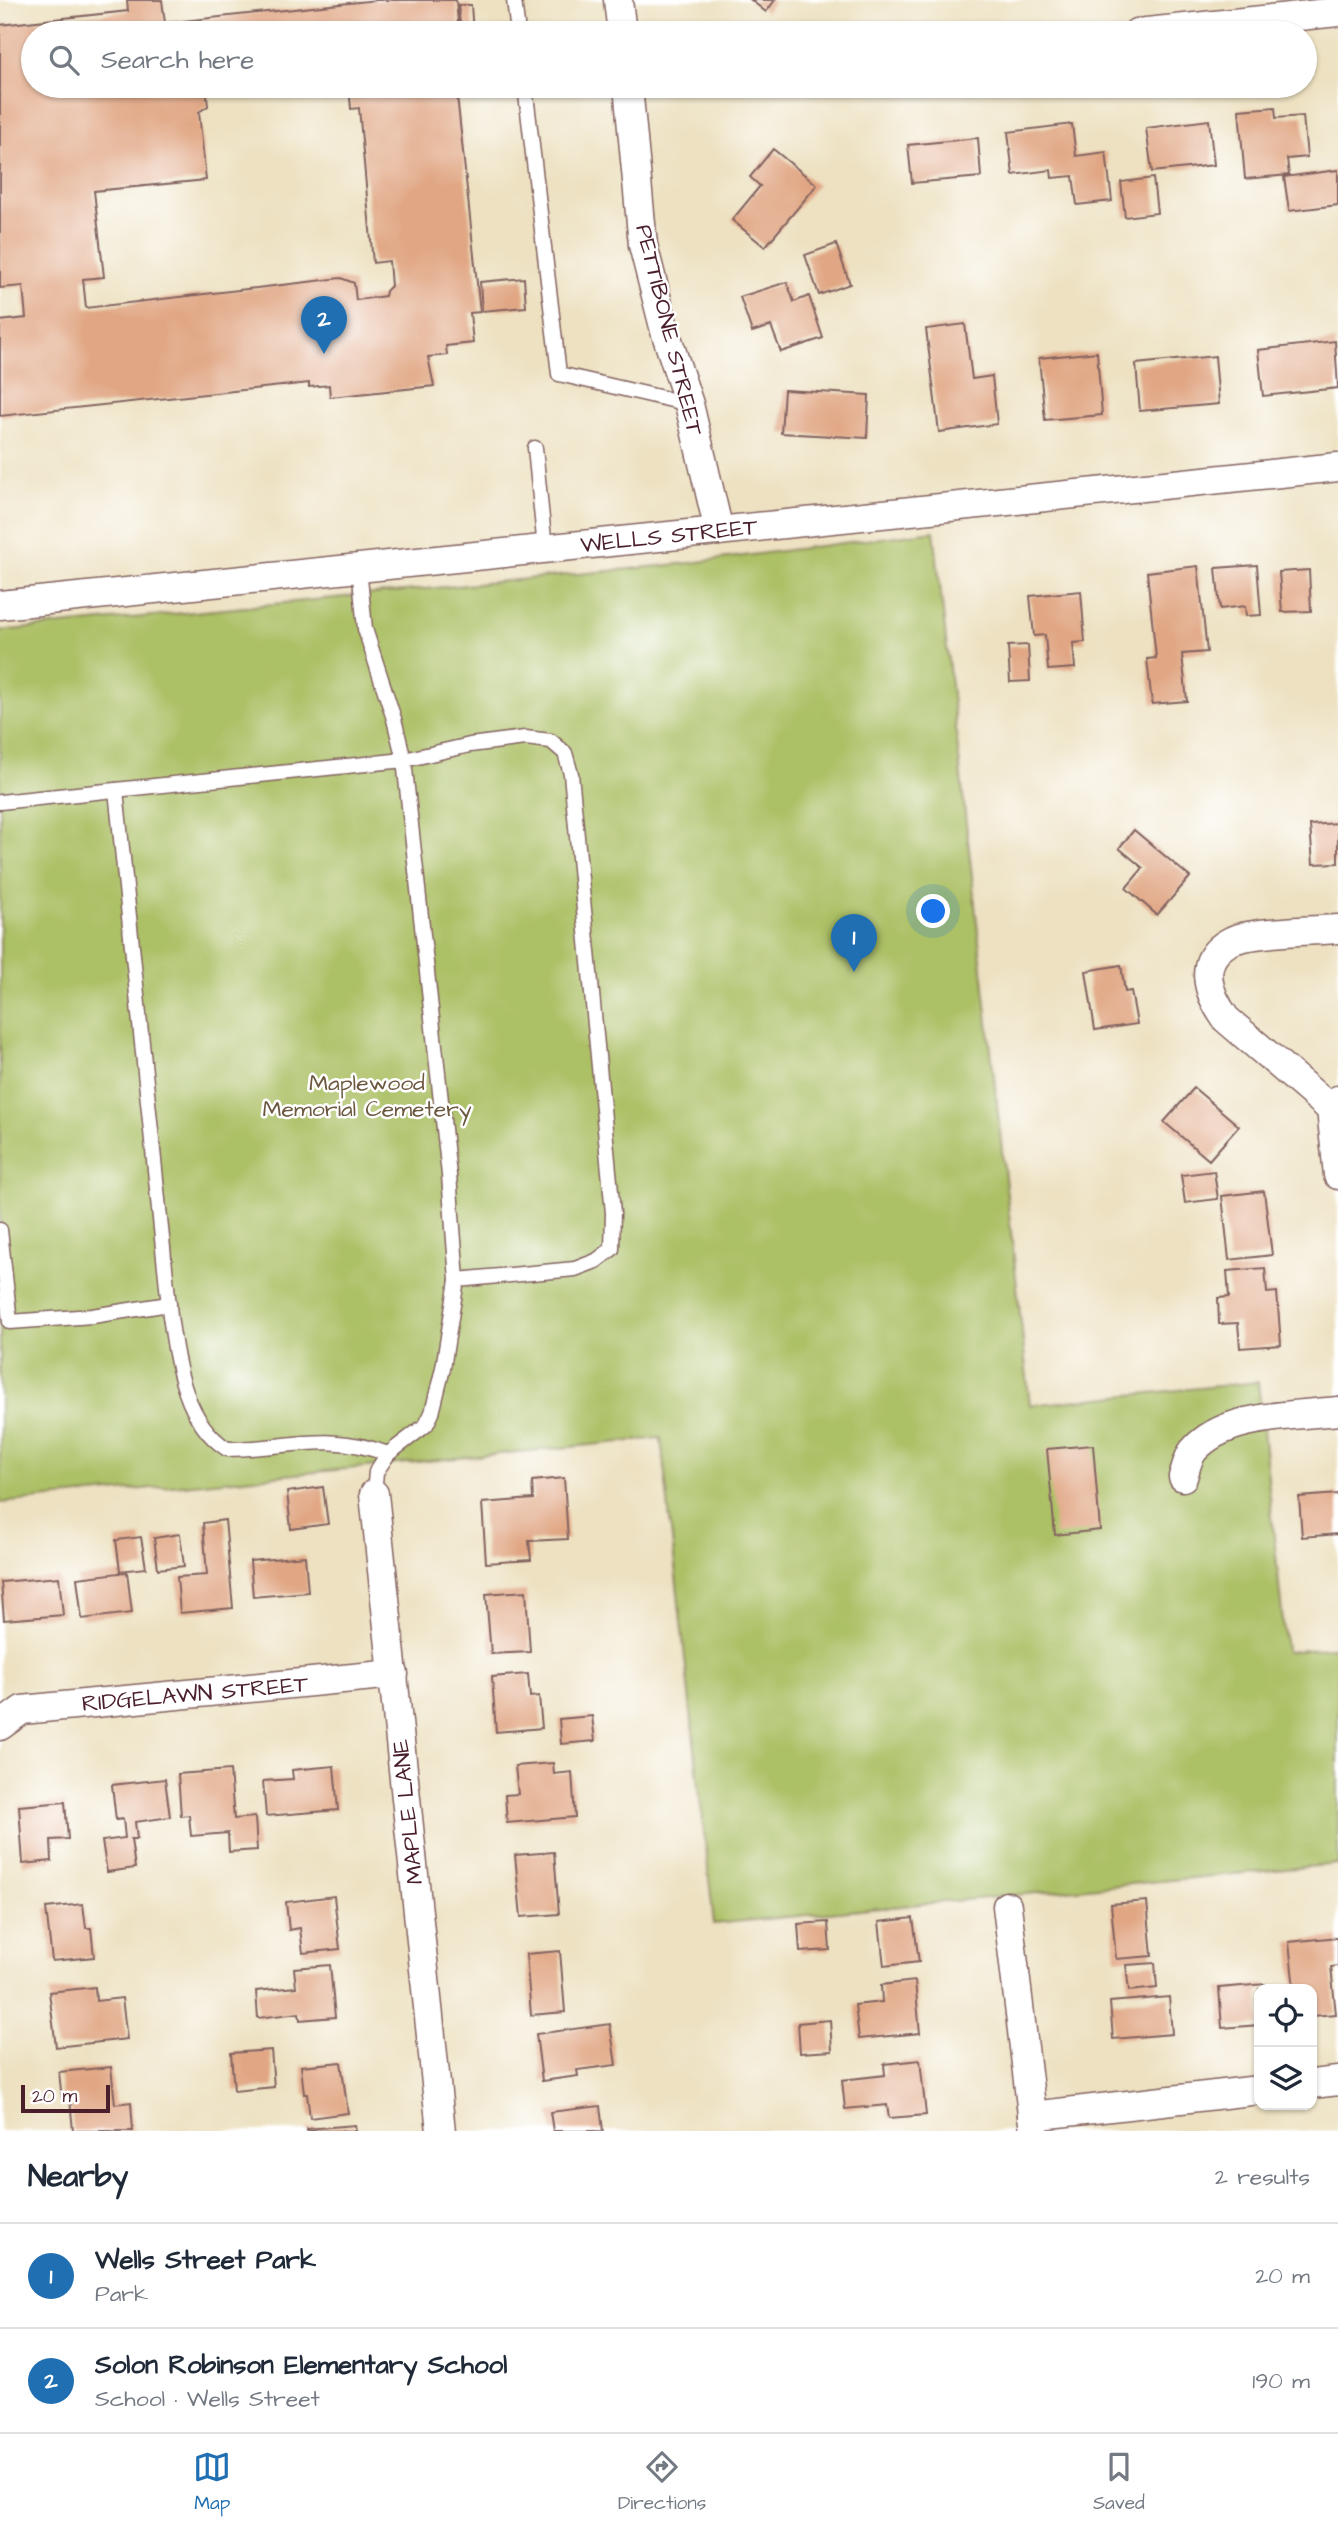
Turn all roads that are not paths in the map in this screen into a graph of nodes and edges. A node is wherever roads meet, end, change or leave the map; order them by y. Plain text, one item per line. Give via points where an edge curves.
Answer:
1 (514, 0) edge
2 (618, 0) edge
3 (1338, 12) edge
4 (517, 21) edge
5 (621, 21) edge
6 (1252, 21) edge
7 (526, 98) edge
8 (636, 98) edge
9 (689, 404) junction
10 (535, 448) dead end
11 (1338, 467) edge
12 (719, 531) junction
13 (545, 549) junction
14 (359, 568) junction
15 (0, 605) edge
16 (404, 760) junction
17 (116, 790) junction
18 (0, 802) edge
19 (1338, 929) edge
20 (1334, 1104) edge
21 (1338, 1175) edge
22 (0, 1230) edge
23 (457, 1280) junction
24 (169, 1304) junction
25 (5, 1323) edge
26 (1338, 1411) edge
27 (388, 1454) junction
28 (1183, 1476) dead end
29 (374, 1494) joint
30 (394, 1674) junction
31 (0, 1726) edge
32 (1007, 1906) dead end
33 (1338, 2081) edge
34 (1317, 2083) edge
35 (1254, 2091) edge
36 (1033, 2124) edge
37 (441, 2131) edge

1 - 4 lane
2 - 5 street
3 - 6 street
7 - 9 lane via 559,374
8 - 9 street, PETTIBONE STREET via 643,245
9 - 12 street, PETTIBONE STREET
10 - 13 lane
11 - 12 street, WELLS STREET
12 - 13 street, WELLS STREET
13 - 14 street, WELLS STREET
14 - 15 street, WELLS STREET
14 - 16 lane via 365,629
16 - 17 lane
16 - 23 lane
16 - 23 lane via 525,738 551,741 565,753 571,774 613,1213 612,1249 575,1269
17 - 18 lane
17 - 24 lane
19 - 20 street via 1250,936 1230,942 1215,955 1208,970 1208,987 1226,1019
20 - 21 street
22 - 25 lane
23 - 27 lane via 432,1413 426,1425
24 - 25 lane
24 - 27 lane via 177,1365 193,1409 214,1441 227,1449 347,1442
26 - 28 street via 1232,1425 1211,1434 1191,1453
27 - 29 lane via 376,1472
29 - 30 street, MAPLE LANE
30 - 31 street, RIDGELAWN STREET via 22,1710
30 - 37 street, MAPLE LANE
32 - 36 street
33 - 34 street
35 - 36 street

